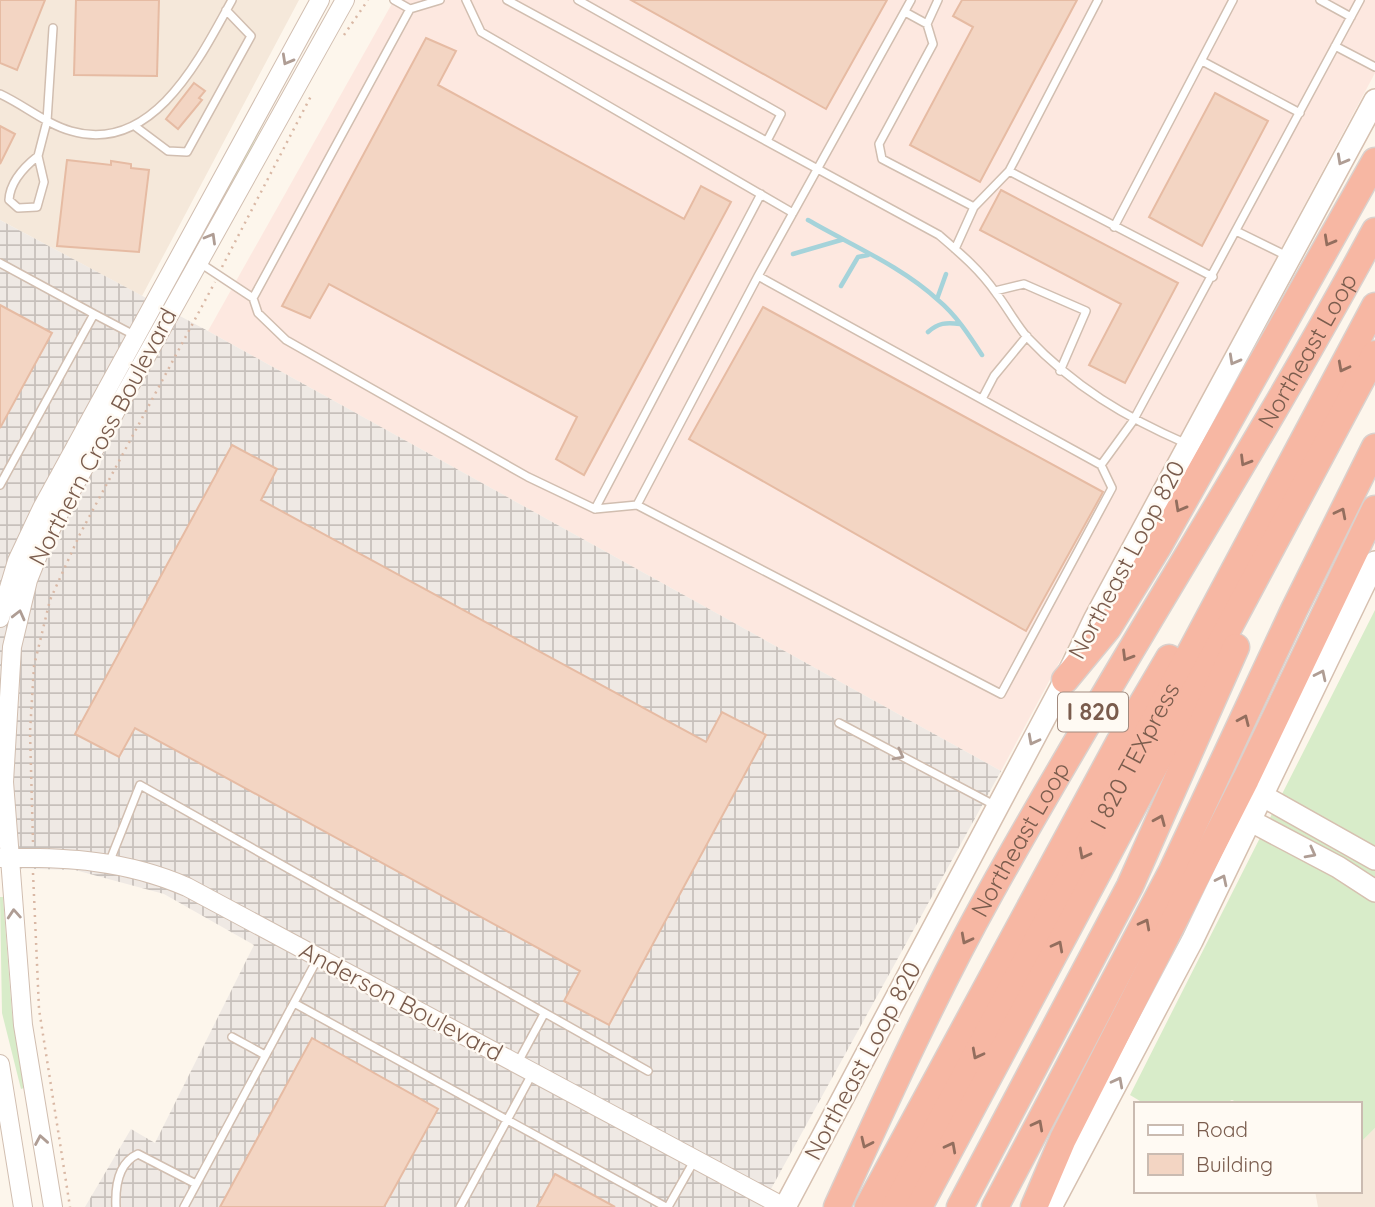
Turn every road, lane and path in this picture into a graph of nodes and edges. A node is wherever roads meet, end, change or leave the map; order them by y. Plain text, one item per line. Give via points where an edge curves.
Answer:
1 (232, 0) edge
2 (320, 0) edge
3 (345, 0) edge
4 (368, 0) edge
5 (394, 0) edge
6 (440, 0) edge
7 (466, 0) edge
8 (507, 0) edge
9 (578, 0) edge
10 (911, 0) edge
11 (938, 0) edge
12 (1098, 0) edge
13 (1233, 0) edge
14 (1320, 0) edge
15 (1360, 0) edge
16 (410, 9) junction
17 (226, 10) junction
18 (905, 12) junction
19 (1351, 17) junction
20 (927, 24) junction
21 (53, 28) dead end
22 (339, 42) dead end
23 (1335, 46) junction
24 (1202, 61) junction
25 (1375, 67) edge
26 (314, 91) dead end
27 (0, 94) edge
28 (1375, 100) edge
29 (1300, 113) junction
30 (47, 121) junction
31 (136, 127) junction
32 (766, 141) junction
33 (38, 156) junction
34 (1375, 161) edge
35 (816, 169) junction
36 (1009, 171) junction
37 (761, 194) junction
38 (974, 207) junction
39 (793, 213) junction
40 (1114, 227) junction
41 (1236, 231) junction
42 (1375, 231) edge
43 (955, 249) junction
44 (1290, 258) junction
45 (198, 261) junction
46 (0, 263) edge
47 (219, 273) junction
48 (758, 276) junction
49 (1213, 277) junction
50 (995, 290) junction
51 (253, 298) junction
52 (1375, 306) edge
53 (94, 314) junction
54 (135, 336) junction
55 (1027, 336) junction
56 (1375, 354) edge
57 (1060, 371) junction
58 (1375, 381) edge
59 (982, 399) junction
60 (1133, 421) junction
61 (1188, 444) junction
62 (1375, 447) edge
63 (1101, 464) junction
64 (0, 485) edge
65 (637, 505) junction
66 (595, 509) junction
67 (1375, 509) edge
68 (1375, 562) edge
69 (1231, 577) junction
70 (0, 618) edge
71 (1065, 680) junction
72 (839, 723) dead end
73 (1263, 796) junction
74 (998, 807) junction
75 (1251, 821) junction
76 (32, 831) dead end
77 (4, 858) edge
78 (1375, 859) edge
79 (109, 863) junction
80 (1375, 865) edge
81 (34, 878) dead end
82 (1370, 888) edge
83 (318, 957) junction
84 (293, 1003) junction
85 (544, 1014) junction
86 (232, 1037) dead end
87 (265, 1055) junction
88 (0, 1064) edge
89 (525, 1069) junction
90 (648, 1071) dead end
91 (507, 1120) junction
92 (694, 1160) junction
93 (196, 1184) junction
94 (23, 1207) edge
95 (53, 1207) edge
96 (70, 1207) edge
97 (116, 1207) edge
98 (184, 1207) edge
99 (460, 1207) edge
100 (667, 1207) edge
101 (784, 1207) edge
102 (836, 1207) edge
103 (869, 1207) edge
104 (895, 1207) edge
105 (919, 1207) edge
106 (960, 1207) edge
107 (995, 1207) edge
108 (1034, 1207) edge
109 (1051, 1207) edge

1 - 17 lane
2 -> 54 street, Northern Cross Boulevard
45 -> 3 street, Northern Cross Boulevard
4 - 22 path
5 - 16 lane
6 - 16 lane
7 - 37 lane via 481,32
8 - 32 lane
9 - 32 lane via 781,114
10 - 18 lane
11 - 20 lane
12 - 36 lane
13 - 24 lane
14 - 19 lane
15 - 19 lane
16 - 51 lane
17 - 31 lane via 201,56 155,113
17 - 31 lane via 251,36 187,152 167,151
18 - 20 lane
18 - 35 lane
19 - 23 lane
20 - 38 lane via 933,44 879,144 882,159
21 - 30 lane
23 - 25 lane
23 - 29 lane
24 - 29 lane
24 - 40 lane
26 - 47 path
27 - 30 lane
28 -> 44 main road, Northeast Loop 820
29 - 41 lane
30 - 31 lane via 85,133 110,134
30 - 33 lane
32 - 35 lane
33 - 33 lane via 44,170 42,197 37,207 18,208 9,200 10,192 25,167
34 -> 71 highway via 1158,547 1108,628
35 - 39 lane
35 - 43 lane via 939,235
36 - 38 lane
36 - 40 lane
37 - 39 lane
37 - 66 lane
38 - 43 lane
39 - 48 lane
40 - 49 lane
41 - 44 lane
41 - 49 lane
42 -> 102 highway, Northeast Loop / I 820 via 1258,441 1088,720 989,896
43 - 50 lane
44 -> 61 main road, Northeast Loop 820
45 - 47 lane
77 -> 45 street, Northern Cross Boulevard via 7,696 12,647 28,580 46,537
46 - 53 lane
47 - 51 lane
47 - 76 path via 79,534 50,600 34,666
48 - 59 lane
48 - 65 lane
49 - 60 lane
50 - 55 lane
50 - 57 lane via 1024,284 1086,311
51 - 66 lane via 258,313 286,340 528,477
52 -> 69 highway, I 820 TEXpress
53 - 54 lane
53 - 64 lane
54 - 70 street, Northern Cross Boulevard via 42,508 17,561
55 - 57 lane
55 - 59 lane via 994,376
105 -> 56 highway, I 820 TEXpress
57 - 60 lane
106 -> 58 highway via 1130,886 1232,655
59 - 63 lane
60 - 61 lane
60 - 63 lane
61 - 71 main road, Northeast Loop 820
107 -> 62 highway via 1172,871
63 - 65 lane via 1112,488 1001,694
65 - 66 lane
67 - 108 highway via 1246,779 1063,1139
73 -> 68 main road
69 - 103 highway via 1202,602 1120,741
69 -> 104 highway, I 820 TEXpress
71 -> 74 main road, Northeast Loop 820
72 -> 74 lane
73 - 75 main road
73 - 78 main road
74 - 101 main road, Northeast Loop 820
75 -> 82 main road
109 -> 75 main road
77 - 79 street, Anderson Boulevard
95 -> 77 street, Northern Cross Boulevard via 23,1025
79 - 83 street, Anderson Boulevard via 187,887
79 - 85 lane via 140,785
80 - 82 main road
81 - 96 path via 39,1009
83 - 84 lane
83 - 89 street, Anderson Boulevard
84 - 87 lane
84 - 91 lane
85 - 89 lane
85 - 90 lane
86 - 87 lane
87 - 93 lane
88 - 94 street
89 - 91 lane
89 - 92 street, Anderson Boulevard
91 - 99 lane
91 - 100 lane
92 - 100 lane
92 - 101 street, Anderson Boulevard
93 - 97 lane via 138,1154 127,1159 118,1177
93 - 98 lane

